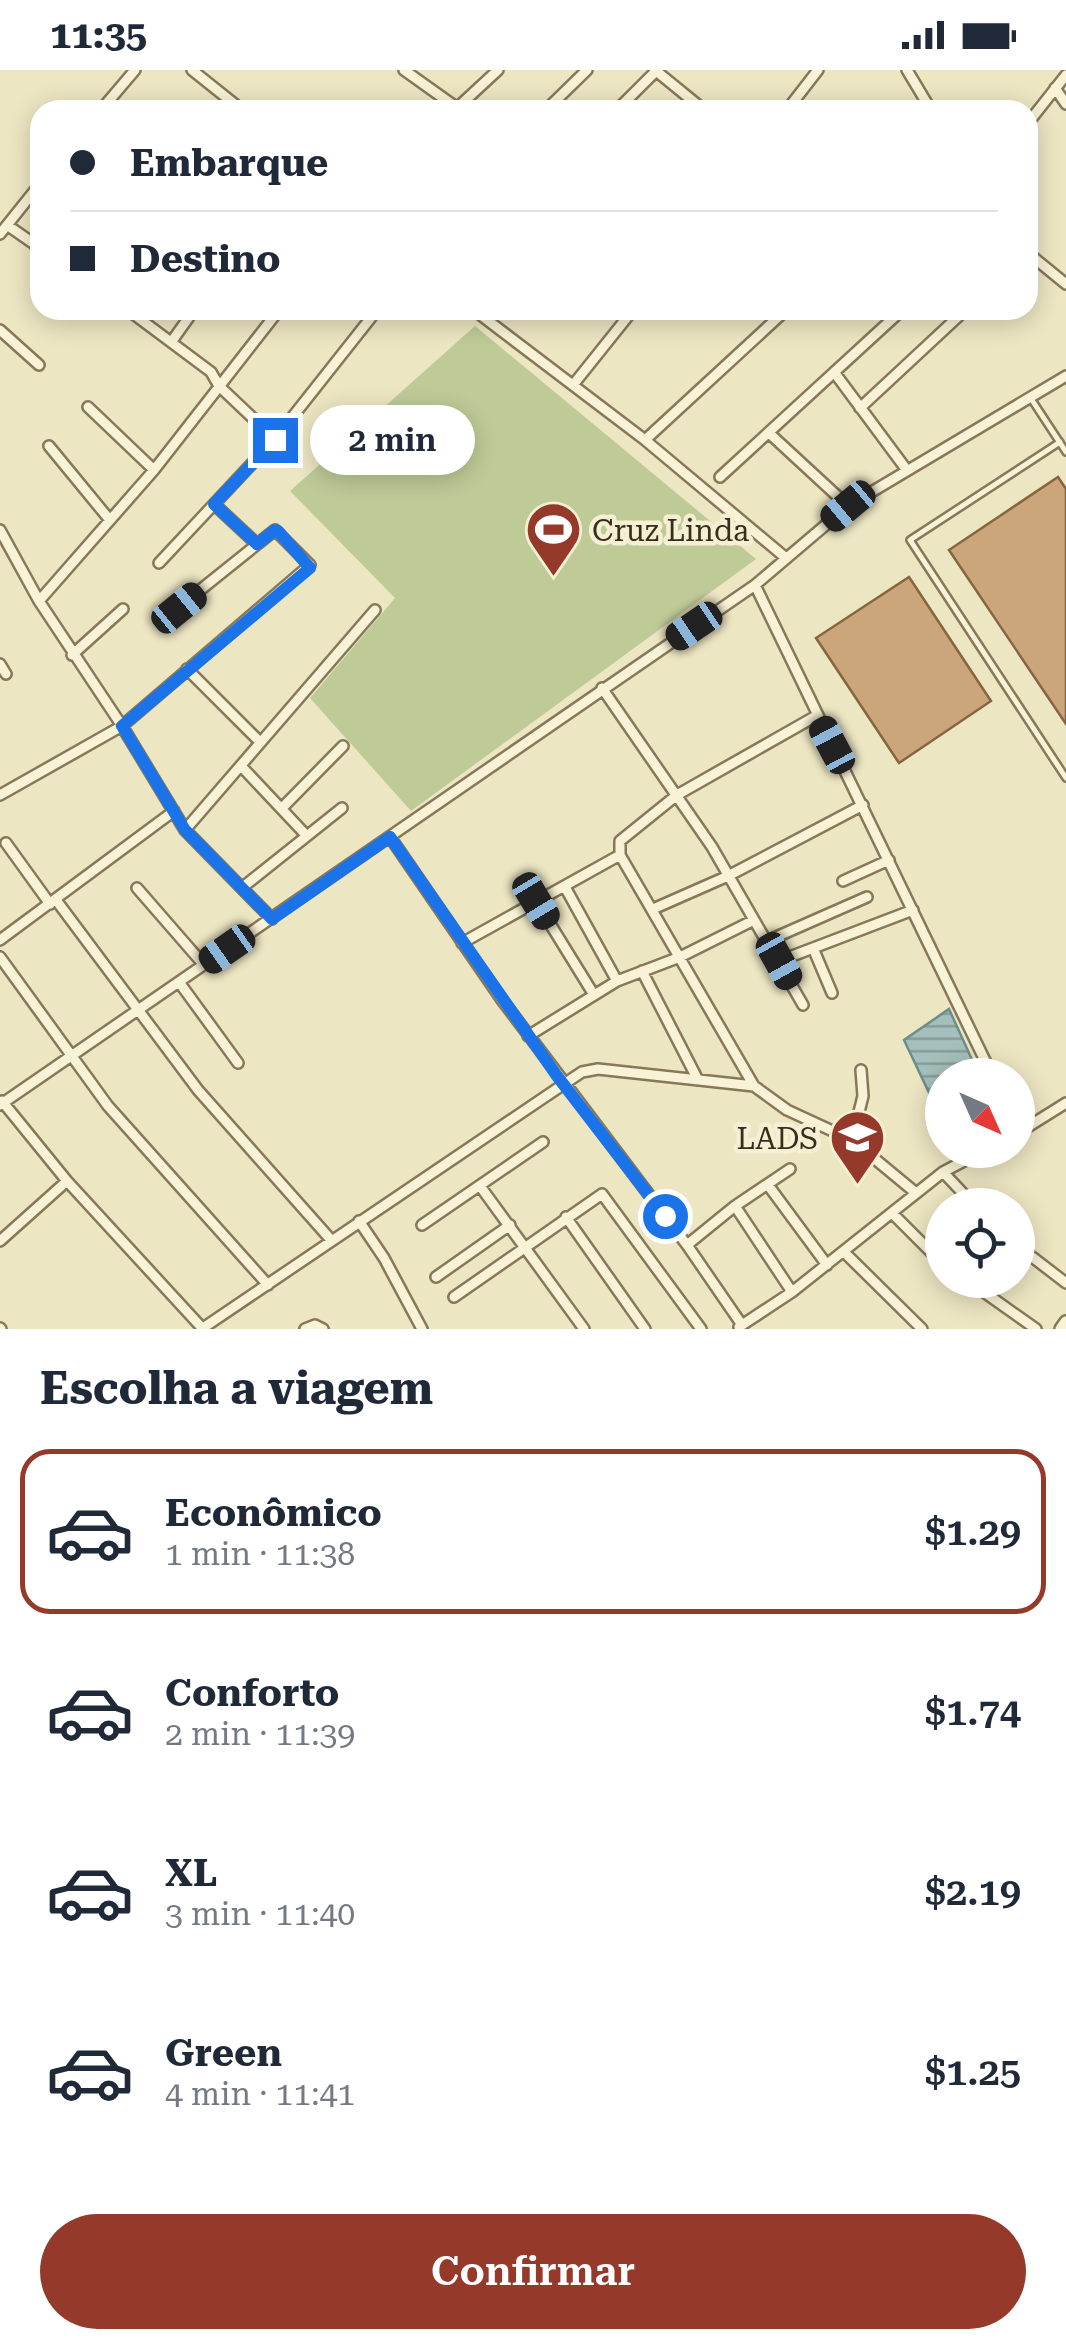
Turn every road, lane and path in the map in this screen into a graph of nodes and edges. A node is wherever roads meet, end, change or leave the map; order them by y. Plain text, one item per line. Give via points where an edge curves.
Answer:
1 (135, 70) edge
2 (192, 70) edge
3 (405, 70) edge
4 (498, 70) edge
5 (587, 70) edge
6 (656, 70) edge
7 (818, 70) edge
8 (907, 70) edge
9 (1066, 75) edge
10 (1056, 88) junction
11 (110, 100) edge
12 (230, 100) edge
13 (446, 100) edge
14 (467, 100) edge
15 (556, 100) edge
16 (627, 100) edge
17 (692, 100) edge
18 (796, 100) edge
19 (925, 100) edge
20 (1066, 104) edge
21 (1038, 110) edge
22 (30, 197) edge
23 (4, 230) edge
24 (30, 243) edge
25 (1038, 260) edge
26 (1066, 284) edge
27 (143, 320) edge
28 (187, 320) edge
29 (271, 320) edge
30 (369, 320) edge
31 (487, 320) edge
32 (624, 320) edge
33 (775, 320) edge
34 (891, 320) edge
35 (955, 320) edge
36 (0, 330) edge
37 (172, 340) junction
38 (39, 365) dead end
39 (834, 372) junction
40 (1066, 376) edge
41 (573, 384) junction
42 (219, 386) junction
43 (1030, 397) junction
44 (88, 407) dead end
45 (860, 408) junction
46 (769, 433) junction
47 (275, 440) junction
48 (645, 440) junction
49 (1060, 442) junction
50 (49, 446) dead end
51 (1066, 452) edge
52 (154, 470) junction
53 (906, 470) junction
54 (720, 477) dead end
55 (214, 504) junction
56 (848, 506) junction
57 (109, 519) junction
58 (0, 530) edge
59 (257, 544) junction
60 (786, 558) junction
61 (160, 563) dead end
62 (755, 584) junction
63 (38, 601) junction
64 (179, 608) dead end
65 (124, 609) dead end
66 (375, 610) dead end
67 (72, 655) junction
68 (188, 669) junction
69 (602, 688) junction
70 (816, 716) junction
71 (122, 726) junction
72 (260, 742) junction
73 (343, 746) dead end
74 (242, 766) junction
75 (1066, 778) edge
76 (0, 795) edge
77 (676, 795) junction
78 (863, 804) junction
79 (282, 807) junction
80 (342, 808) dead end
81 (174, 811) junction
82 (185, 830) junction
83 (306, 835) junction
84 (390, 837) junction
85 (6, 844) dead end
86 (620, 855) junction
87 (888, 860) junction
88 (728, 876) junction
89 (844, 881) dead end
90 (243, 887) junction
91 (137, 888) dead end
92 (564, 888) junction
93 (867, 897) dead end
94 (536, 901) junction
95 (53, 902) junction
96 (653, 909) junction
97 (914, 910) junction
98 (272, 919) junction
99 (754, 920) junction
100 (0, 940) edge
101 (767, 941) junction
102 (462, 943) junction
103 (813, 948) junction
104 (680, 956) junction
105 (0, 958) edge
106 (779, 961) junction
107 (204, 965) junction
108 (642, 971) junction
109 (617, 981) junction
110 (179, 982) junction
111 (832, 993) dead end
112 (594, 995) junction
113 (803, 1006) dead end
114 (136, 1010) junction
115 (528, 1036) junction
116 (72, 1058) junction
117 (984, 1058) edge
118 (238, 1063) dead end
119 (861, 1070) dead end
120 (698, 1080) junction
121 (564, 1084) junction
122 (754, 1086) junction
123 (1, 1102) edge
124 (1066, 1104) edge
125 (1035, 1120) edge
126 (852, 1140) junction
127 (542, 1142) dead end
128 (951, 1168) edge
129 (790, 1169) dead end
130 (943, 1172) junction
131 (67, 1180) junction
132 (768, 1184) junction
133 (480, 1186) junction
134 (958, 1188) edge
135 (916, 1193) junction
136 (735, 1206) junction
137 (892, 1213) junction
138 (566, 1218) junction
139 (359, 1221) junction
140 (510, 1225) junction
141 (422, 1226) dead end
142 (0, 1241) edge
143 (332, 1241) junction
144 (687, 1245) junction
145 (525, 1246) junction
146 (925, 1246) edge
147 (844, 1252) junction
148 (1035, 1259) edge
149 (827, 1265) junction
150 (436, 1276) dead end
151 (1066, 1283) edge
152 (268, 1285) junction
153 (792, 1292) junction
154 (454, 1297) dead end
155 (992, 1298) edge
156 (1066, 1322) edge
157 (740, 1327) edge
158 (203, 1328) edge
159 (305, 1329) edge
160 (324, 1329) edge
161 (422, 1329) edge
162 (584, 1329) edge
163 (645, 1329) edge
164 (701, 1329) edge
165 (922, 1329) edge
166 (1036, 1329) edge
167 (1062, 1329) edge

1 - 11 street
2 - 12 street
3 - 13 street
4 - 14 street
5 - 15 street
6 - 16 street
6 - 17 street
7 - 18 street
8 - 19 street
9 - 10 street
10 - 20 street
10 - 21 street
22 - 23 street
23 - 24 street
25 - 26 street
27 - 37 street
28 - 37 street
29 - 42 street
30 - 47 street
31 - 41 street
32 - 41 street
33 - 48 street
34 - 39 street
35 - 45 street
36 - 38 street
37 - 42 street
39 - 45 street
39 - 46 street
40 - 43 street
41 - 48 street
42 - 47 street
42 - 52 street
43 - 49 lane
43 - 53 street
44 - 52 street
45 - 53 street
46 - 54 street
46 - 56 street
47 - 55 street
48 - 60 street
49 - 51 lane
49 - 75 lane via 910,540
50 - 57 street
52 - 57 street
53 - 56 street
55 - 59 street
55 - 61 street
56 - 60 street
57 - 63 street
58 - 63 street
59 - 64 street
59 - 68 street via 278,531 310,568
60 - 62 street
62 - 69 street
62 - 70 street
63 - 67 street
65 - 67 street
66 - 72 street
67 - 71 street
68 - 71 street
68 - 72 street
69 - 77 street
69 - 84 street
70 - 77 street
70 - 78 street
71 - 76 street
71 - 81 street
72 - 74 street
73 - 79 street
74 - 79 street
74 - 82 street
77 - 86 street via 625,836
77 - 88 street
78 - 87 street
78 - 88 street
79 - 83 street
80 - 83 street
81 - 82 street
81 - 95 street
82 - 90 street
83 - 90 street
84 - 98 street
84 - 102 street
85 - 95 street
86 - 92 street
86 - 96 street
87 - 89 street
87 - 97 street
88 - 96 street
88 - 99 street
90 - 98 street
91 - 107 street
92 - 94 street
92 - 109 street
93 - 101 street
94 - 102 street
94 - 112 street
95 - 100 street
95 - 114 street
96 - 104 street
97 - 103 street
97 - 117 street
98 - 107 street
99 - 101 street
99 - 104 street
101 - 106 street
102 - 115 street
103 - 106 street
103 - 111 street
104 - 108 street
104 - 122 street
105 - 116 street
106 - 113 street
107 - 110 street
108 - 109 street
108 - 120 street
109 - 112 street
110 - 114 street
110 - 118 street
112 - 115 street
114 - 116 street
114 - 143 street
115 - 121 street
116 - 123 street
116 - 152 street
119 - 126 street via 861,1110
120 - 121 street via 598,1070
120 - 122 street
121 - 139 street
121 - 144 street
122 - 126 street via 787,1110
123 - 131 street
124 - 125 street
126 - 135 street
127 - 133 street
128 - 130 street
129 - 132 street
130 - 134 street
130 - 135 street
131 - 142 street
131 - 158 street
132 - 136 street
132 - 149 street
133 - 140 street
133 - 141 street
135 - 137 street
136 - 144 street
136 - 153 street
137 - 146 street
137 - 147 street
138 - 145 street
138 - 163 street
138 - 164 street via 605,1196
139 - 143 street
139 - 161 street
140 - 145 street
140 - 150 street
143 - 152 street
144 - 157 street
145 - 154 street
145 - 162 street
147 - 149 street
147 - 165 street
148 - 151 street
149 - 153 street
152 - 158 street
153 - 157 street
155 - 166 street
156 - 167 street
159 - 160 street

